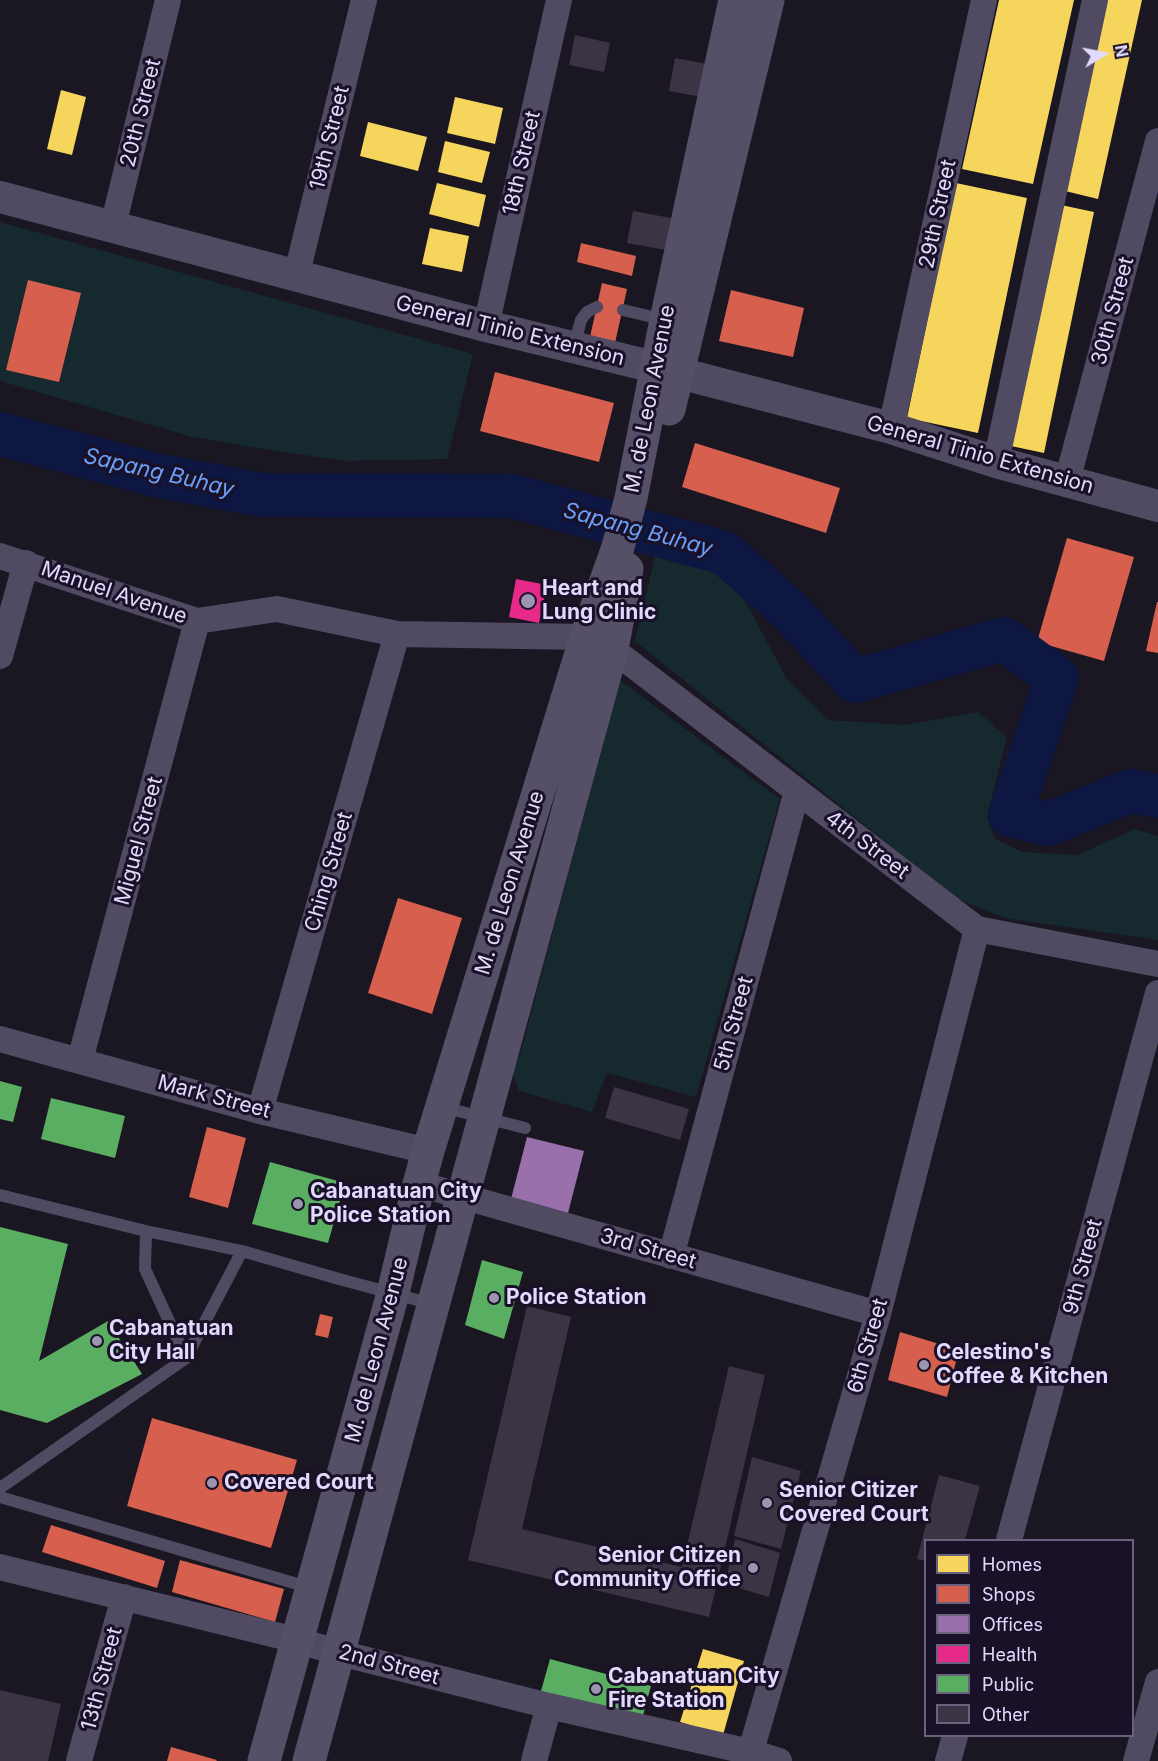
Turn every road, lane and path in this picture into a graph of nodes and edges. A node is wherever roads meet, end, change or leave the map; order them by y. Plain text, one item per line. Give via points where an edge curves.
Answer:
1 (168, 0) edge
2 (363, 0) edge
3 (559, 0) edge
4 (735, 0) edge
5 (768, 0) edge
6 (984, 0) edge
7 (1095, 0) edge
8 (1158, 141) edge
9 (0, 197) edge
10 (113, 226) junction
11 (296, 277) junction
12 (597, 307) dead end
13 (622, 310) dead end
14 (666, 320) junction
15 (486, 326) junction
16 (574, 348) junction
17 (668, 371) junction
18 (891, 428) junction
19 (996, 462) junction
20 (1067, 481) junction
21 (1158, 506) edge
22 (0, 556) edge
23 (26, 563) junction
24 (197, 621) junction
25 (397, 634) junction
26 (599, 643) junction
27 (0, 656) edge
28 (797, 791) junction
29 (977, 929) junction
30 (1158, 964) edge
31 (1158, 993) edge
32 (0, 1039) edge
33 (80, 1060) junction
34 (442, 1107) junction
35 (260, 1111) junction
36 (485, 1118) junction
37 (525, 1128) dead end
38 (428, 1151) junction
39 (419, 1184) junction
40 (0, 1195) edge
41 (463, 1197) junction
42 (147, 1231) junction
43 (242, 1251) junction
44 (671, 1256) junction
45 (393, 1293) junction
46 (433, 1304) junction
47 (878, 1314) junction
48 (186, 1358) junction
49 (0, 1488) edge
50 (0, 1497) edge
51 (1009, 1539) edge
52 (0, 1567) edge
53 (312, 1588) junction
54 (124, 1597) junction
55 (296, 1640) junction
56 (340, 1653) junction
57 (1158, 1682) edge
58 (549, 1707) junction
59 (955, 1737) edge
60 (749, 1757) edge
61 (79, 1761) edge
62 (264, 1761) edge
63 (309, 1761) edge
64 (534, 1761) edge
65 (779, 1761) edge
66 (948, 1761) edge
67 (1136, 1761) edge

1 - 10 street, 20th Street
2 - 11 street, 19th Street
3 - 15 street, 18th Street
4 - 14 main road, M. de Leon Avenue
5 - 17 main road, M. de Leon Avenue
6 - 18 street, 29th Street
7 - 19 street
8 - 20 street, 30th Street
9 - 10 street, General Tinio Extension
10 - 11 street, General Tinio Extension
11 - 15 street, General Tinio Extension
12 - 16 lane via 581,320
13 - 14 lane
14 - 17 main road, M. de Leon Avenue
15 - 16 street, General Tinio Extension
16 - 17 street, General Tinio Extension
17 - 18 street, General Tinio Extension
17 - 26 main road, M. de Leon Avenue
18 - 19 street, General Tinio Extension
19 - 20 street, General Tinio Extension
20 - 21 street, General Tinio Extension
22 - 23 street, Manuel Avenue
23 - 24 street, Manuel Avenue
23 - 27 street
24 - 25 street, Manuel Avenue via 277,609
24 - 33 street, Miguel Street
25 - 26 street, Manuel Avenue
25 - 35 street, Ching Street
26 - 28 street, 4th Street
26 - 34 main road, M. de Leon Avenue
26 - 36 main road, M. de Leon Avenue
28 - 29 street, 4th Street
28 - 44 street, 5th Street
29 - 30 street, 4th Street
29 - 47 street, 6th Street
31 - 51 street, 9th Street
32 - 33 street, Mark Street
33 - 35 street, Mark Street
34 - 36 lane
34 - 38 main road, M. de Leon Avenue
35 - 38 street, Mark Street
36 - 37 lane
36 - 41 main road, M. de Leon Avenue
38 - 39 main road, M. de Leon Avenue
39 - 41 street, 3rd Street
39 - 45 main road, M. de Leon Avenue
40 - 42 lane
41 - 44 street, 3rd Street
41 - 46 main road, M. de Leon Avenue
42 - 43 lane
42 - 48 lane via 145,1269
43 - 45 lane
43 - 48 lane
44 - 47 street, 3rd Street
45 - 46 lane
45 - 53 main road, M. de Leon Avenue
46 - 56 main road, M. de Leon Avenue
47 - 60 street, 6th Street
48 - 49 lane
50 - 53 lane
52 - 54 street, 2nd Street
53 - 55 main road, M. de Leon Avenue
54 - 55 street, 2nd Street
54 - 61 street, 13th Street
55 - 56 street, 2nd Street
55 - 62 main road, M. de Leon Avenue
56 - 58 street, 2nd Street
56 - 63 main road, M. de Leon Avenue
57 - 67 street
58 - 60 street, 2nd Street
58 - 64 street
59 - 66 street
60 - 65 street, 2nd Street

